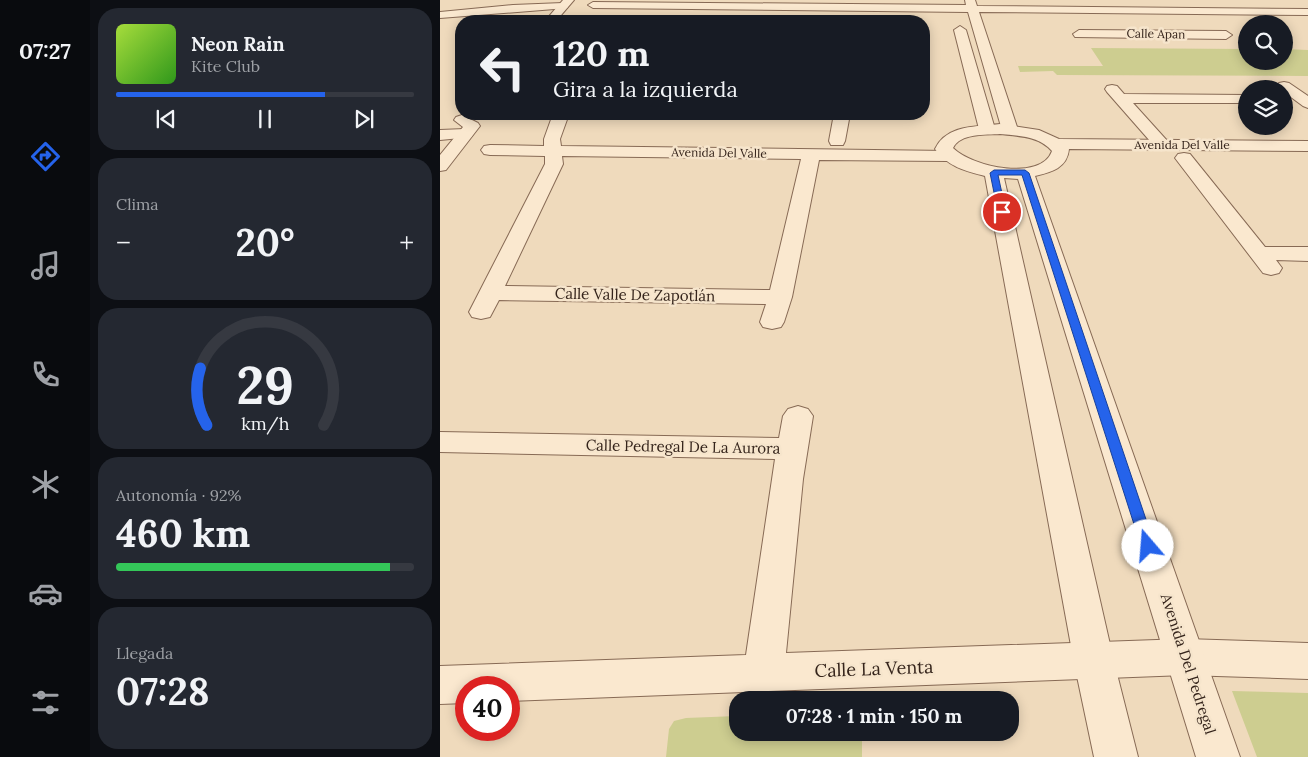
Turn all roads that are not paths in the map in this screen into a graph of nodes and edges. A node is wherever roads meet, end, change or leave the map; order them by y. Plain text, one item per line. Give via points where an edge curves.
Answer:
1 (461, 0) edge
2 (536, 0) edge
3 (1273, 1) edge
4 (550, 3) edge
5 (566, 3) edge
6 (687, 3) edge
7 (776, 3) edge
8 (862, 4) edge
9 (953, 4) edge
10 (971, 4) edge
11 (593, 6) dead end
12 (623, 6) junction
13 (1066, 8) junction
14 (1199, 10) junction
15 (1288, 10) junction
16 (443, 12) edge
17 (1308, 12) edge
18 (555, 15) edge
19 (614, 15) edge
20 (1308, 24) edge
21 (1293, 96) edge
22 (1238, 99) edge
23 (1306, 101) edge
24 (559, 120) edge
25 (841, 120) edge
26 (465, 123) edge
27 (440, 127) edge
28 (987, 129) junction
29 (1010, 130) junction
30 (440, 136) edge
31 (837, 141) junction
32 (494, 144) dead end
33 (553, 145) junction
34 (1163, 145) junction
35 (1308, 146) edge
36 (948, 149) junction
37 (446, 150) edge
38 (1059, 150) junction
39 (811, 155) junction
40 (1184, 158) junction
41 (1308, 158) edge
42 (440, 166) edge
43 (994, 173) junction
44 (1025, 173) junction
45 (1308, 254) edge
46 (780, 297) junction
47 (772, 322) dead end
48 (798, 416) dead end
49 (440, 442) edge
50 (791, 449) junction
51 (1185, 657) junction
52 (1308, 660) edge
53 (1094, 662) junction
54 (764, 672) junction
55 (440, 685) edge
56 (1116, 757) edge
57 (1218, 757) edge

1 - 16 street
2 - 16 street
3 - 15 street
4 - 5 street
4 - 16 street
5 - 18 street
6 - 7 street
6 - 12 street
7 - 8 street
8 - 9 street
9 - 10 street
9 - 28 street
10 - 13 street
10 - 29 street
11 - 12 street
12 - 19 street
13 - 14 street
13 - 14 street, Calle Apan via 1077,29 1228,38
14 - 15 street
15 - 17 street
15 - 20 street
21 - 23 street
22 - 34 street via 1116,93
24 - 33 street, Calle Valle De Zapotlán
25 - 31 street
26 - 27 street
26 - 30 street
26 - 37 street
28 - 29 street
28 - 36 street via 962,133
29 - 38 street via 1039,135
31 - 33 street, Avenida Del Valle
31 - 36 street, Avenida Del Valle
32 - 33 street, Avenida Del Valle
33 - 39 street, Avenida Del Valle
33 - 46 street, Calle Valle De Zapotlán via 554,164 486,302
34 - 35 street, Avenida Del Valle
34 - 38 street, Avenida Del Valle
36 - 39 street, Avenida Del Valle
36 - 43 street via 966,166
37 - 42 street
38 - 40 street, Avenida Del Valle
38 - 44 street via 1058,162
39 - 46 street
40 - 41 street, Avenida Del Valle
40 - 45 street via 1266,261
43 - 44 street
43 - 53 street
44 - 51 street, Avenida Del Pedregal
46 - 47 street
48 - 50 street
49 - 50 street, Calle Pedregal De La Aurora
50 - 54 street, Calle Pedregal De La Aurora
51 - 52 street, Calle La Venta
51 - 53 street, Calle La Venta
51 - 57 street, Avenida Del Pedregal
53 - 54 street, Calle La Venta
53 - 56 street
54 - 55 street, Calle La Venta

